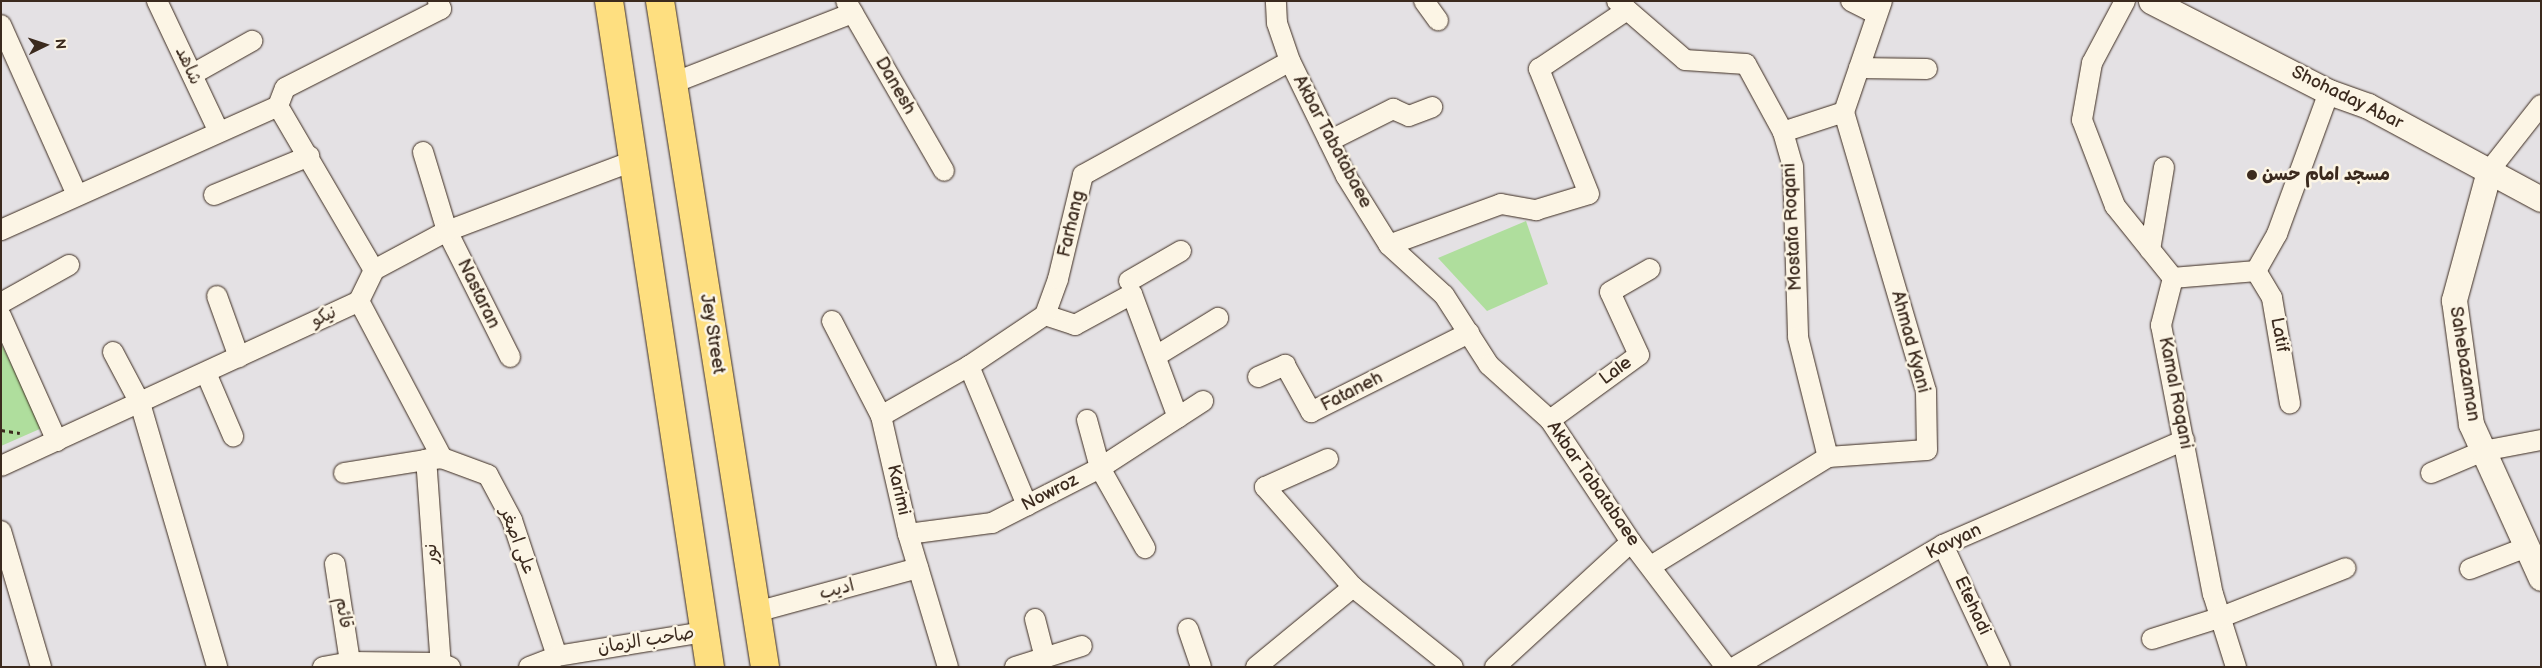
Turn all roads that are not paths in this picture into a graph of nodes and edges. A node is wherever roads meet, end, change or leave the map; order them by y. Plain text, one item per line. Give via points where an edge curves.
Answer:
1 (158, 1) edge
2 (438, 1) edge
3 (608, 1) edge
4 (660, 1) edge
5 (1276, 1) edge
6 (1424, 1) edge
7 (1851, 1) edge
8 (2125, 1) edge
9 (2151, 1) edge
10 (1622, 6) edge
11 (850, 7) edge
12 (1879, 8) edge
13 (1438, 20) dead end
14 (1, 25) edge
15 (252, 42) dead end
16 (1290, 61) junction
17 (1859, 68) junction
18 (1927, 69) dead end
19 (193, 74) junction
20 (673, 83) junction
21 (2329, 92) junction
22 (2541, 105) edge
23 (278, 106) junction
24 (1432, 106) dead end
25 (1844, 112) junction
26 (218, 130) junction
27 (1783, 132) junction
28 (1329, 141) junction
29 (423, 152) dead end
30 (309, 156) junction
31 (634, 161) junction
32 (2164, 167) dead end
33 (944, 171) dead end
34 (2489, 171) junction
35 (77, 195) junction
36 (214, 195) dead end
37 (2541, 199) edge
38 (1, 230) edge
39 (447, 231) junction
40 (1389, 245) junction
41 (2150, 250) junction
42 (1181, 251) dead end
43 (69, 265) dead end
44 (1650, 269) dead end
45 (374, 270) junction
46 (2256, 271) junction
47 (2173, 278) junction
48 (1128, 280) junction
49 (217, 296) dead end
50 (359, 301) junction
51 (1, 303) edge
52 (1045, 315) junction
53 (1, 316) edge
54 (1218, 318) dead end
55 (832, 320) dead end
56 (1468, 334) junction
57 (113, 352) dead end
58 (1156, 356) junction
59 (239, 357) junction
60 (510, 357) dead end
61 (969, 366) junction
62 (206, 372) junction
63 (1258, 377) dead end
64 (1203, 400) dead end
65 (140, 403) junction
66 (2290, 403) dead end
67 (881, 416) junction
68 (1178, 418) junction
69 (1087, 420) dead end
70 (1550, 420) junction
71 (233, 436) dead end
72 (2184, 440) junction
73 (2541, 440) edge
74 (57, 441) junction
75 (2483, 451) junction
76 (1828, 457) junction
77 (434, 459) junction
78 (1328, 459) dead end
79 (1, 466) edge
80 (1100, 468) junction
81 (344, 473) dead end
82 (2431, 473) dead end
83 (1028, 505) junction
84 (1, 531) edge
85 (908, 534) junction
86 (1631, 542) junction
87 (1943, 545) junction
88 (2527, 547) junction
89 (1145, 548) dead end
90 (335, 564) dead end
91 (1651, 566) junction
92 (918, 568) junction
93 (2346, 568) dead end
94 (2470, 569) dead end
95 (2541, 578) edge
96 (1353, 587) junction
97 (756, 612) junction
98 (2220, 618) junction
99 (1035, 619) dead end
100 (1188, 629) dead end
101 (704, 632) junction
102 (2152, 639) dead end
103 (1082, 646) dead end
104 (557, 656) junction
105 (1045, 658) junction
106 (350, 662) junction
107 (444, 665) edge
108 (41, 667) edge
109 (217, 667) edge
110 (323, 667) edge
111 (529, 667) edge
112 (710, 667) edge
113 (765, 667) edge
114 (948, 667) edge
115 (1015, 667) edge
116 (1201, 667) edge
117 (1256, 667) edge
118 (1453, 667) edge
119 (1495, 667) edge
120 (1726, 667) edge
121 (1735, 667) edge
122 (2000, 667) edge
123 (2236, 667) edge

1 - 19 street, شاهد
2 - 23 street via 441,9 284,88
3 - 31 main road
4 - 20 main road, Jey Street
5 - 16 street via 1278,23
6 - 13 street
7 - 12 street
8 - 41 street via 2092,63 2082,120 2115,206
9 - 21 street, Shohaday Abar
10 - 27 street, Mostafa Roqani via 1685,60 1746,64
10 - 40 street via 1539,69 1589,194 1536,210 1501,204
11 - 20 street
11 - 33 street, Danesh
12 - 17 street
14 - 35 street
15 - 19 street
16 - 28 street, Akbar Tabatabaee
16 - 52 street, Farhang via 1083,175 1058,279
17 - 18 street
17 - 25 street
19 - 26 street, شاهد
20 - 97 main road, Jey Street
21 - 34 street, Shohaday Abar via 2368,106
21 - 46 street via 2277,234
22 - 34 street
23 - 26 street
23 - 30 street
24 - 28 street via 1409,116 1393,109
25 - 27 street
25 - 76 street, Ahmad Kyani via 1926,391 1927,450
26 - 35 street
27 - 76 street, Mostafa Roqani via 1793,166 1798,337
28 - 40 street, Akbar Tabatabaee via 1346,176
29 - 39 street, Nastaran
30 - 36 street
30 - 45 street
31 - 39 street
31 - 101 main road
32 - 41 street
34 - 37 street, Shohaday Abar
34 - 75 street, Sahebazaman via 2454,300 2471,424
35 - 38 street
39 - 45 street
39 - 60 street, Nastaran
40 - 56 street, Akbar Tabatabaee via 1444,295
41 - 47 street
42 - 48 street
43 - 51 street
44 - 70 street, Lale via 1610,292 1639,355
45 - 50 street, نیکو
46 - 47 street
46 - 66 street, Latif via 2272,298
47 - 72 street, Kamal Roqani via 2162,325
48 - 52 street via 1075,325
48 - 58 street
49 - 59 street
50 - 59 street, نیکو
50 - 77 street
52 - 61 street
53 - 74 street
54 - 58 street
55 - 67 street, Karimi
56 - 63 street, Fataneh via 1311,412 1285,365
56 - 70 street, Akbar Tabatabaee via 1489,365
57 - 65 street
58 - 68 street
59 - 62 street, نیکو
61 - 67 street
61 - 83 street
62 - 65 street, نیکو
62 - 71 street
64 - 68 street, Nowroz
65 - 74 street, نیکو
65 - 109 street
67 - 85 street, Karimi
68 - 80 street, Nowroz
69 - 80 street
70 - 86 street, Akbar Tabatabaee
72 - 87 street, Kavyan
72 - 98 street, Kamal Roqani
73 - 75 street
74 - 79 street, نیکو
75 - 82 street
75 - 88 street, Sahebazaman
76 - 91 street, Ahmad Kyani
77 - 81 street
77 - 104 street, علی اصغر via 488,475 512,520
77 - 107 street, نور
78 - 96 street via 1265,487
80 - 83 street, Nowroz
80 - 89 street
83 - 85 street, Nowroz via 992,523
84 - 108 street
85 - 92 street, Karimi
86 - 91 street, Akbar Tabatabaee
86 - 119 street
87 - 121 street, Kavyan
87 - 122 street, Etehadi
88 - 94 street
88 - 95 street, Sahebazaman
90 - 106 street, قائم
91 - 120 street, Akbar Tabatabaee
92 - 97 street, ادیب
92 - 114 street, Karimi
93 - 98 street
96 - 117 street
96 - 118 street
97 - 113 main road, Jey Street
98 - 102 street
98 - 123 street, Kamal Roqani
99 - 105 street
100 - 116 street
101 - 104 street, صاحب الزمان
101 - 112 main road
103 - 105 street
104 - 111 street, صاحب الزمان
105 - 115 street
106 - 107 street
106 - 110 street

